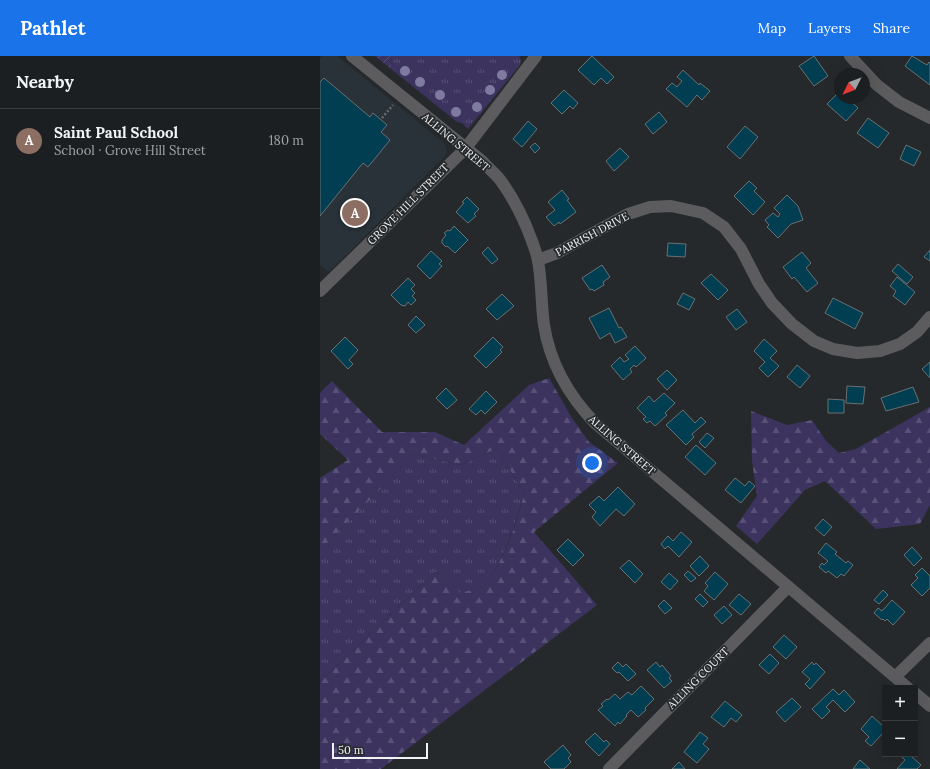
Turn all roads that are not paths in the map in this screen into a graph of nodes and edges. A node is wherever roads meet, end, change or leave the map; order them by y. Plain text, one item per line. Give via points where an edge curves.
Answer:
1 (352, 56) edge
2 (536, 56) edge
3 (850, 56) edge
4 (930, 118) edge
5 (465, 148) junction
6 (538, 260) junction
7 (320, 291) edge
8 (930, 317) edge
9 (788, 587) junction
10 (930, 643) edge
11 (895, 677) junction
12 (904, 685) edge
13 (918, 696) edge
14 (930, 706) edge
15 (608, 769) edge

1 - 5 street, ALLING STREET
2 - 5 street, GROVE HILL STREET
3 - 4 street via 877,85 899,102
5 - 6 street, ALLING STREET via 500,180 529,232
5 - 7 street, GROVE HILL STREET
6 - 8 street, PARRISH DRIVE via 557,253 628,214 650,207 671,206 703,213 724,228 741,249 772,303 792,324 832,349 858,353 880,351 900,344 917,332
6 - 9 street, ALLING STREET via 544,326 550,351 559,375 571,395 595,424
9 - 11 street, ALLING STREET
9 - 15 street, ALLING COURT
10 - 11 street
11 - 12 street, ALLING STREET
13 - 14 street

